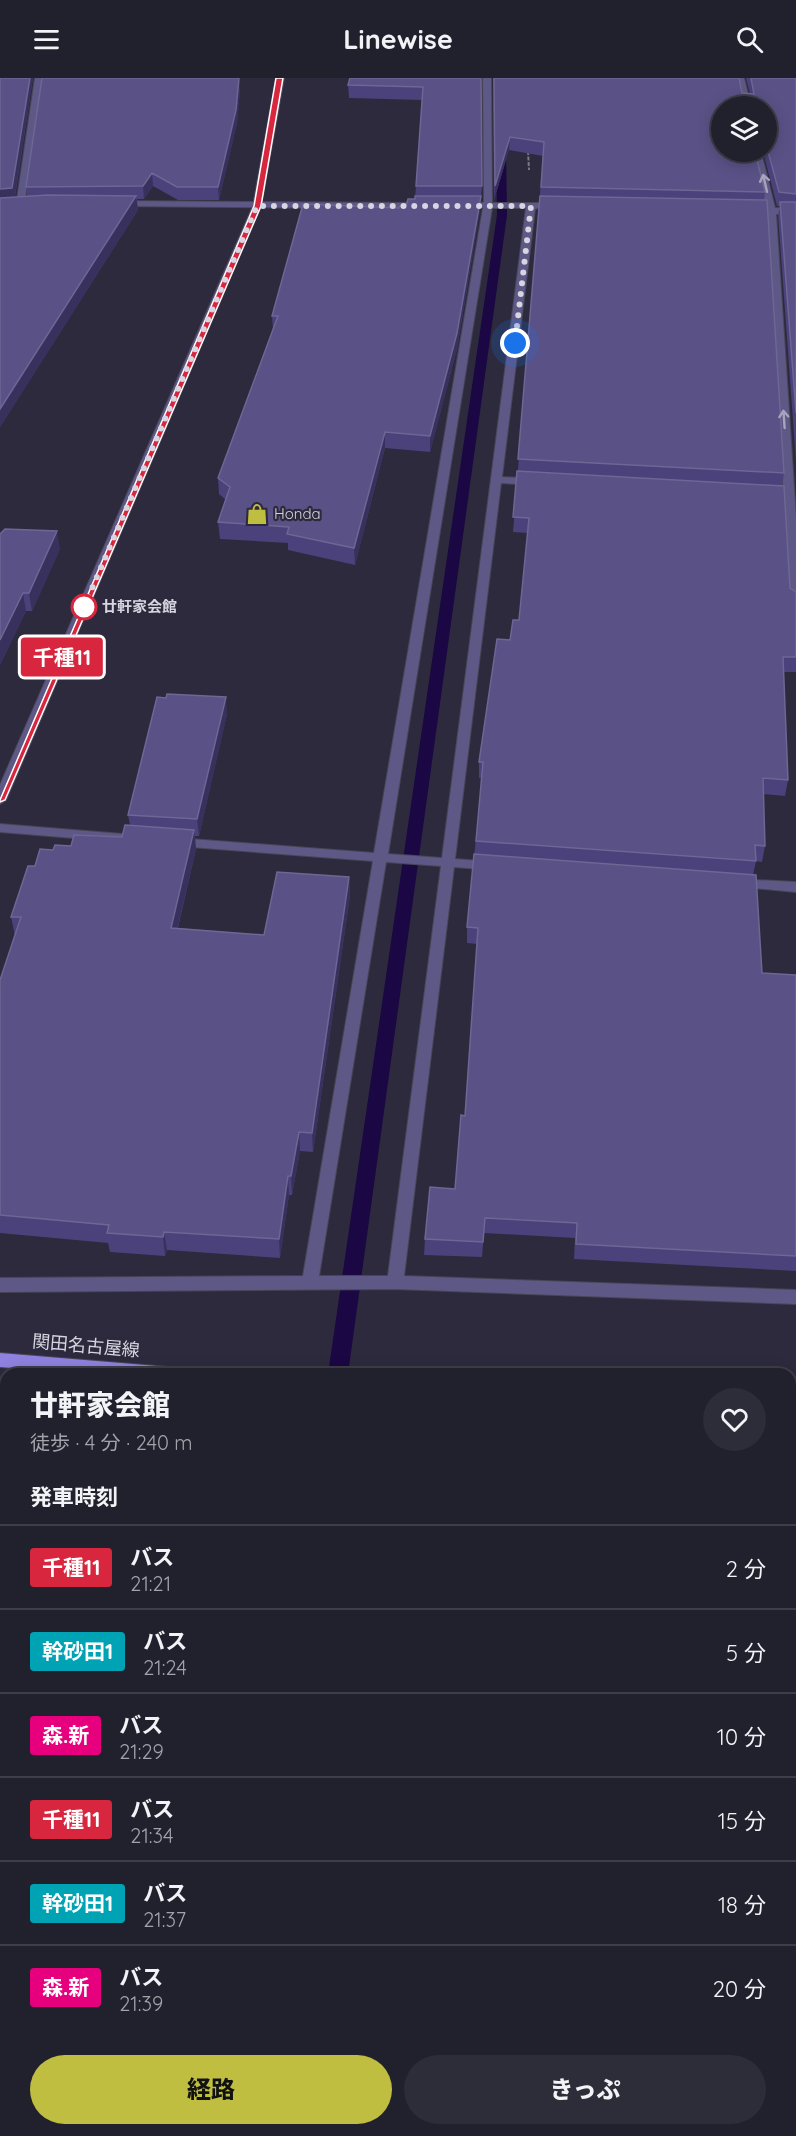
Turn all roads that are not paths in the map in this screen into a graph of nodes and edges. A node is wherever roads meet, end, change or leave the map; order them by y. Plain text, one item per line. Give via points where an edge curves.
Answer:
1 (39, 78) edge
2 (279, 78) edge
3 (488, 78) edge
4 (740, 78) edge
5 (744, 96) edge
6 (759, 162) edge
7 (108, 204) edge
8 (465, 205) edge
9 (488, 205) junction
10 (20, 206) edge
11 (257, 206) junction
12 (442, 206) edge
13 (531, 206) junction
14 (555, 206) edge
15 (735, 210) edge
16 (771, 211) junction
17 (796, 212) edge
18 (498, 480) junction
19 (545, 482) edge
20 (787, 496) edge
21 (796, 603) edge
22 (0, 800) edge
23 (0, 828) edge
24 (142, 839) edge
25 (166, 841) edge
26 (379, 858) junction
27 (450, 863) junction
28 (508, 867) edge
29 (727, 882) edge
30 (796, 887) edge
31 (390, 1282) junction
32 (310, 1283) junction
33 (0, 1285) edge
34 (796, 1297) edge
35 (0, 1360) edge
36 (97, 1368) edge

1 - 10 street
2 - 11 street
3 - 9 street
4 - 5 street
16 -> 6 street
7 - 11 street
8 - 9 street
9 - 13 street
9 - 26 street
11 - 12 street
11 - 22 street
13 - 14 street
13 - 18 street
15 - 16 street
16 - 17 street
20 -> 16 street
18 - 19 street
18 - 27 street
20 - 21 street
23 - 24 street
25 - 26 street
26 - 27 street
26 - 32 street
27 - 28 street
27 - 31 street
29 - 30 street
31 - 32 street
31 - 34 street
32 - 33 street
35 - 36 main road, 関田名古屋線

